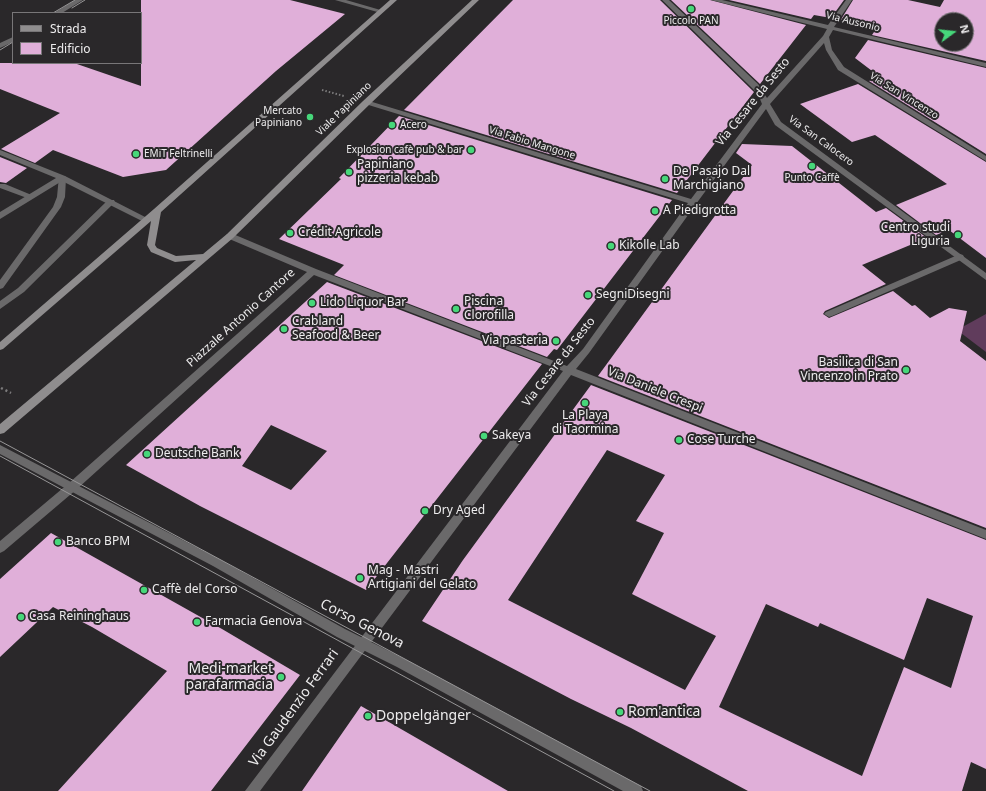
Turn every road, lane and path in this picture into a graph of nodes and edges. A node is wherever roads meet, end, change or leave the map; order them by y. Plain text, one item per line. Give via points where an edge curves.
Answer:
1 (80, 0) edge
2 (338, 0) edge
3 (394, 0) edge
4 (476, 0) edge
5 (665, 0) edge
6 (714, 0) edge
7 (849, 0) edge
8 (381, 11) junction
9 (60, 12) edge
10 (831, 27) junction
11 (826, 37) junction
12 (12, 40) edge
13 (0, 46) edge
14 (986, 65) edge
15 (300, 83) junction
16 (366, 102) junction
17 (766, 104) junction
18 (0, 152) edge
19 (986, 159) edge
20 (62, 178) junction
21 (2, 186) dead end
22 (30, 196) junction
23 (111, 202) junction
24 (693, 202) junction
25 (157, 211) junction
26 (0, 216) edge
27 (147, 220) junction
28 (230, 236) junction
29 (206, 256) junction
30 (960, 257) junction
31 (313, 271) junction
32 (986, 277) edge
33 (0, 286) edge
34 (0, 306) edge
35 (829, 314) dead end
36 (0, 348) edge
37 (568, 370) junction
38 (0, 430) edge
39 (0, 449) edge
40 (73, 486) junction
41 (986, 535) edge
42 (0, 548) edge
43 (362, 644) junction
44 (252, 791) edge
45 (636, 791) edge

1 - 9 street
2 - 8 street
3 - 8 main road
4 - 16 main road, Viale Papiniano
5 - 17 street, Via San Calocero via 755,86
6 - 10 street, Via Ausonio
7 - 10 street, Via Cesare da Sesto
8 - 15 main road
10 - 11 street, Via Cesare da Sesto
10 - 14 street, Via Ausonio
11 - 17 street, Via Cesare da Sesto
11 - 19 street, Via San Vincenzo via 829,50 841,68
12 - 13 street
15 - 16 path
15 - 25 main road
16 - 24 street, Via Fabio Mangone
16 - 28 main road, Viale Papiniano
17 - 24 street, Via Cesare da Sesto
17 - 30 street, Via San Calocero via 778,123
18 - 20 street
20 - 22 street
20 - 23 street
20 - 33 street via 61,196 57,207
21 - 22 street
22 - 26 street
23 - 27 street
23 - 34 street via 21,290
24 - 37 street, Via Cesare da Sesto via 586,351
25 - 27 main road
25 - 29 main road via 151,244 154,250 175,259
27 - 36 main road
28 - 29 main road
28 - 31 street, Piazzale Antonio Cantore
29 - 38 main road
30 - 32 street, Via San Calocero
30 - 35 street
31 - 37 street, Via Daniele Crespi
31 - 40 street, Piazzale Antonio Cantore
37 - 41 street, Via Daniele Crespi
37 - 43 street, Via Cesare da Sesto
39 - 40 street
40 - 42 street, Piazzale Antonio Cantore
40 - 43 street, Corso Genova
43 - 44 street, Via Gaudenzio Ferrari
43 - 45 street, Corso Genova via 401,662

